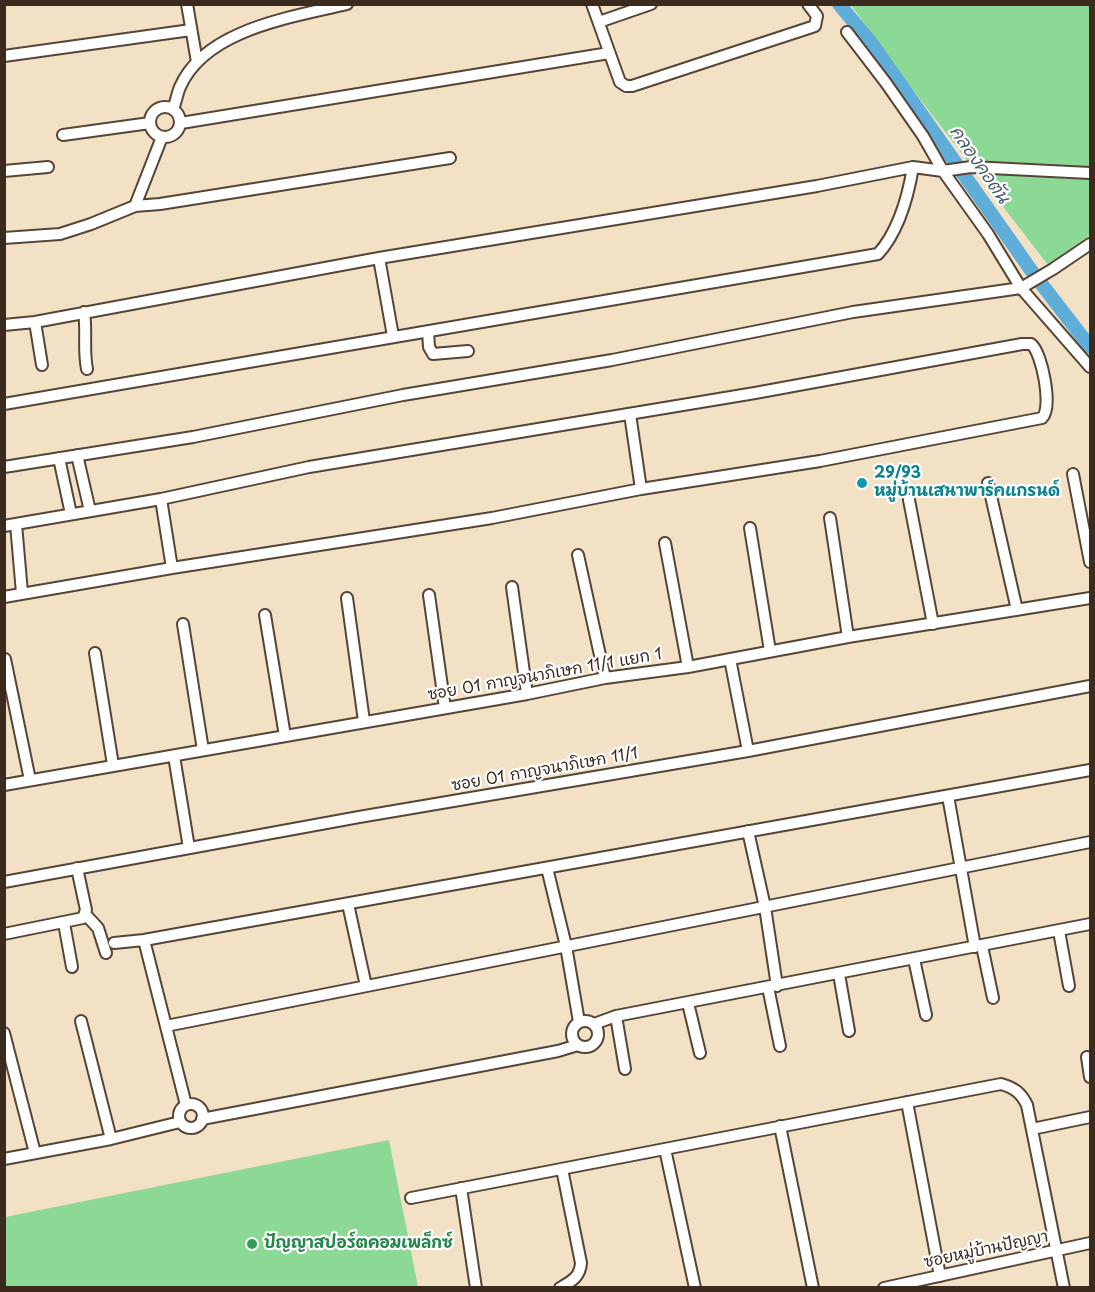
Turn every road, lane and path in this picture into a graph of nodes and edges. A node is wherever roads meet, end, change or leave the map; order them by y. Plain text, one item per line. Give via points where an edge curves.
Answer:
1 (187, 4) edge
2 (347, 4) edge
3 (592, 4) edge
4 (651, 4) edge
5 (808, 4) edge
6 (598, 21) junction
7 (191, 30) junction
8 (847, 32) dead end
9 (609, 53) junction
10 (4, 56) edge
11 (197, 62) junction
12 (173, 109) junction
13 (150, 123) junction
14 (181, 123) junction
15 (63, 135) dead end
16 (162, 137) junction
17 (450, 158) dead end
18 (48, 167) dead end
19 (913, 167) junction
20 (948, 170) junction
21 (4, 171) edge
22 (1090, 173) edge
23 (135, 206) junction
24 (4, 238) edge
25 (1090, 244) edge
26 (379, 258) junction
27 (1024, 285) junction
28 (84, 312) junction
29 (35, 322) junction
30 (4, 325) edge
31 (428, 331) junction
32 (393, 336) junction
33 (468, 351) dead end
34 (42, 365) dead end
35 (1090, 367) edge
36 (87, 369) dead end
37 (4, 404) edge
38 (630, 414) junction
39 (77, 455) junction
40 (59, 458) junction
41 (4, 466) edge
42 (1073, 474) dead end
43 (988, 483) dead end
44 (641, 489) junction
45 (162, 499) junction
46 (909, 501) dead end
47 (90, 511) junction
48 (71, 514) junction
49 (830, 518) dead end
50 (16, 524) junction
51 (4, 526) edge
52 (750, 528) dead end
53 (665, 543) dead end
54 (578, 555) dead end
55 (1090, 562) edge
56 (172, 568) junction
57 (512, 587) dead end
58 (22, 593) junction
59 (429, 595) dead end
60 (4, 597) edge
61 (347, 598) dead end
62 (1090, 598) edge
63 (1017, 610) junction
64 (265, 615) dead end
65 (183, 624) dead end
66 (933, 624) junction
67 (848, 637) junction
68 (770, 651) junction
69 (95, 653) dead end
70 (6, 659) edge
71 (730, 659) junction
72 (688, 667) junction
73 (605, 678) junction
74 (1090, 686) edge
75 (527, 693) junction
76 (445, 708) junction
77 (364, 721) junction
78 (285, 736) junction
79 (203, 750) junction
80 (748, 751) junction
81 (174, 756) junction
82 (113, 765) junction
83 (1090, 770) edge
84 (30, 780) junction
85 (4, 785) edge
86 (948, 796) junction
87 (748, 831) junction
88 (1090, 842) edge
89 (189, 848) junction
90 (77, 868) junction
91 (547, 868) junction
92 (960, 868) junction
93 (4, 882) edge
94 (348, 904) junction
95 (765, 907) junction
96 (85, 914) junction
97 (64, 923) junction
98 (1090, 924) edge
99 (1059, 931) junction
100 (4, 934) edge
101 (144, 940) junction
102 (114, 943) dead end
103 (566, 946) junction
104 (979, 946) junction
105 (106, 952) dead end
106 (914, 959) junction
107 (72, 968) dead end
108 (839, 974) junction
109 (366, 986) junction
110 (1069, 986) dead end
111 (773, 987) junction
112 (993, 998) dead end
113 (688, 1003) junction
114 (926, 1015) dead end
115 (616, 1016) junction
116 (81, 1021) dead end
117 (579, 1023) junction
118 (594, 1024) junction
119 (166, 1026) junction
120 (849, 1031) dead end
121 (4, 1034) edge
122 (578, 1045) junction
123 (780, 1046) dead end
124 (700, 1053) dead end
125 (1087, 1057) dead end
126 (626, 1069) dead end
127 (1090, 1077) edge
128 (907, 1102) junction
129 (186, 1105) junction
130 (1090, 1117) edge
131 (202, 1119) junction
132 (180, 1122) junction
133 (780, 1126) junction
134 (1032, 1129) junction
135 (111, 1139) junction
136 (665, 1149) junction
137 (35, 1153) junction
138 (4, 1160) edge
139 (562, 1169) junction
140 (461, 1188) junction
141 (411, 1198) dead end
142 (1090, 1243) edge
143 (1057, 1250) junction
144 (940, 1276) junction
145 (476, 1287) edge
146 (560, 1287) edge
147 (694, 1287) edge
148 (813, 1287) edge
149 (886, 1287) edge
150 (1064, 1287) edge

1 - 7 street
2 - 11 street via 257,26 225,41
3 - 6 street
4 - 6 street
5 - 9 street via 817,16 815,26 632,86 620,82
6 - 9 street
7 - 10 street
7 - 11 street
8 - 20 street
9 - 14 street
11 - 12 street via 180,86
12 - 13 street via 158,109
12 - 14 street
13 - 15 street
13 - 16 street
14 - 16 street via 178,132
16 - 23 street
17 - 23 street
18 - 21 street
19 - 20 street
19 - 26 street
19 - 31 street via 908,196 878,254
20 - 22 street via 972,167
20 - 27 street
23 - 24 street via 60,234
25 - 27 street
26 - 28 street
26 - 32 street
27 - 35 street
27 - 39 street via 853,312 612,360
28 - 29 street
28 - 36 street
29 - 30 street
29 - 34 street
31 - 32 street
31 - 33 street via 433,354
32 - 37 street
38 - 44 street
38 - 44 street via 1031,344 1043,375 1047,407 1042,418 820,461
38 - 45 street via 309,467
39 - 40 street
39 - 47 street
40 - 41 street
40 - 48 street
42 - 55 street
43 - 63 street
44 - 56 street via 492,518
45 - 47 street
45 - 56 street
46 - 66 street
47 - 48 street
48 - 50 street
49 - 67 street
50 - 51 street
50 - 58 street
52 - 68 street
53 - 72 street
54 - 73 street
56 - 58 street
57 - 75 street
58 - 60 street
59 - 76 street
61 - 77 street
62 - 63 street, ซอย 01 กาญจนาภิเษก 11/1 แยก 1
63 - 66 street, ซอย 01 กาญจนาภิเษก 11/1 แยก 1
64 - 78 street
65 - 79 street
66 - 67 street, ซอย 01 กาญจนาภิเษก 11/1 แยก 1
67 - 68 street, ซอย 01 กาญจนาภิเษก 11/1 แยก 1
68 - 71 street, ซอย 01 กาญจนาภิเษก 11/1 แยก 1
69 - 82 street
70 - 84 street
71 - 72 street, ซอย 01 กาญจนาภิเษก 11/1 แยก 1
71 - 80 street
72 - 73 street, ซอย 01 กาญจนาภิเษก 11/1 แยก 1
73 - 75 street, ซอย 01 กาญจนาภิเษก 11/1 แยก 1
74 - 80 street, ซอย 01 กาญจนาภิเษก 11/1
75 - 76 street, ซอย 01 กาญจนาภิเษก 11/1 แยก 1
76 - 77 street, ซอย 01 กาญจนาภิเษก 11/1 แยก 1
77 - 78 street, ซอย 01 กาญจนาภิเษก 11/1 แยก 1
78 - 79 street, ซอย 01 กาญจนาภิเษก 11/1 แยก 1
79 - 81 street, ซอย 01 กาญจนาภิเษก 11/1 แยก 1
80 - 89 street, ซอย 01 กาญจนาภิเษก 11/1
81 - 82 street, ซอย 01 กาญจนาภิเษก 11/1 แยก 1
81 - 89 street
82 - 84 street, ซอย 01 กาญจนาภิเษก 11/1 แยก 1
83 - 86 street
84 - 85 street, ซอย 01 กาญจนาภิเษก 11/1 แยก 1
86 - 87 street
86 - 92 street
87 - 91 street
87 - 95 street
88 - 92 street
89 - 90 street, ซอย 01 กาญจนาภิเษก 11/1
90 - 93 street, ซอย 01 กาญจนาภิเษก 11/1
90 - 96 street
91 - 94 street
91 - 103 street
92 - 95 street
92 - 104 street
94 - 101 street
94 - 109 street
95 - 103 street
95 - 111 street
96 - 97 street via 79,920
96 - 105 street via 98,928
97 - 100 street
97 - 107 street
98 - 99 street
99 - 104 street
99 - 110 street
101 - 102 street
101 - 119 street
103 - 109 street
103 - 117 street
104 - 106 street
104 - 112 street
106 - 108 street
106 - 114 street
108 - 111 street
108 - 120 street
109 - 119 street
111 - 113 street
111 - 123 street
113 - 115 street
113 - 124 street
115 - 118 street
115 - 126 street
116 - 135 street
117 - 118 street
117 - 122 street via 572,1036
118 - 122 street via 598,1034 594,1044
119 - 129 street
121 - 137 street
122 - 131 street
125 - 127 street
128 - 133 street
128 - 134 street via 1001,1084 1021,1094
128 - 144 street
129 - 131 street via 196,1105
129 - 132 street via 179,1112
130 - 134 street
131 - 132 street via 189,1128
132 - 135 street
133 - 136 street
133 - 148 street
134 - 143 street
135 - 137 street
136 - 139 street
136 - 147 street
137 - 138 street
139 - 140 street
139 - 146 street via 580,1271 575,1280
140 - 141 street
140 - 145 street
142 - 143 street, ซอยหมู่บ้านปัญญา
143 - 144 street, ซอยหมู่บ้านปัญญา
143 - 150 street
144 - 149 street, ซอยหมู่บ้านปัญญา

